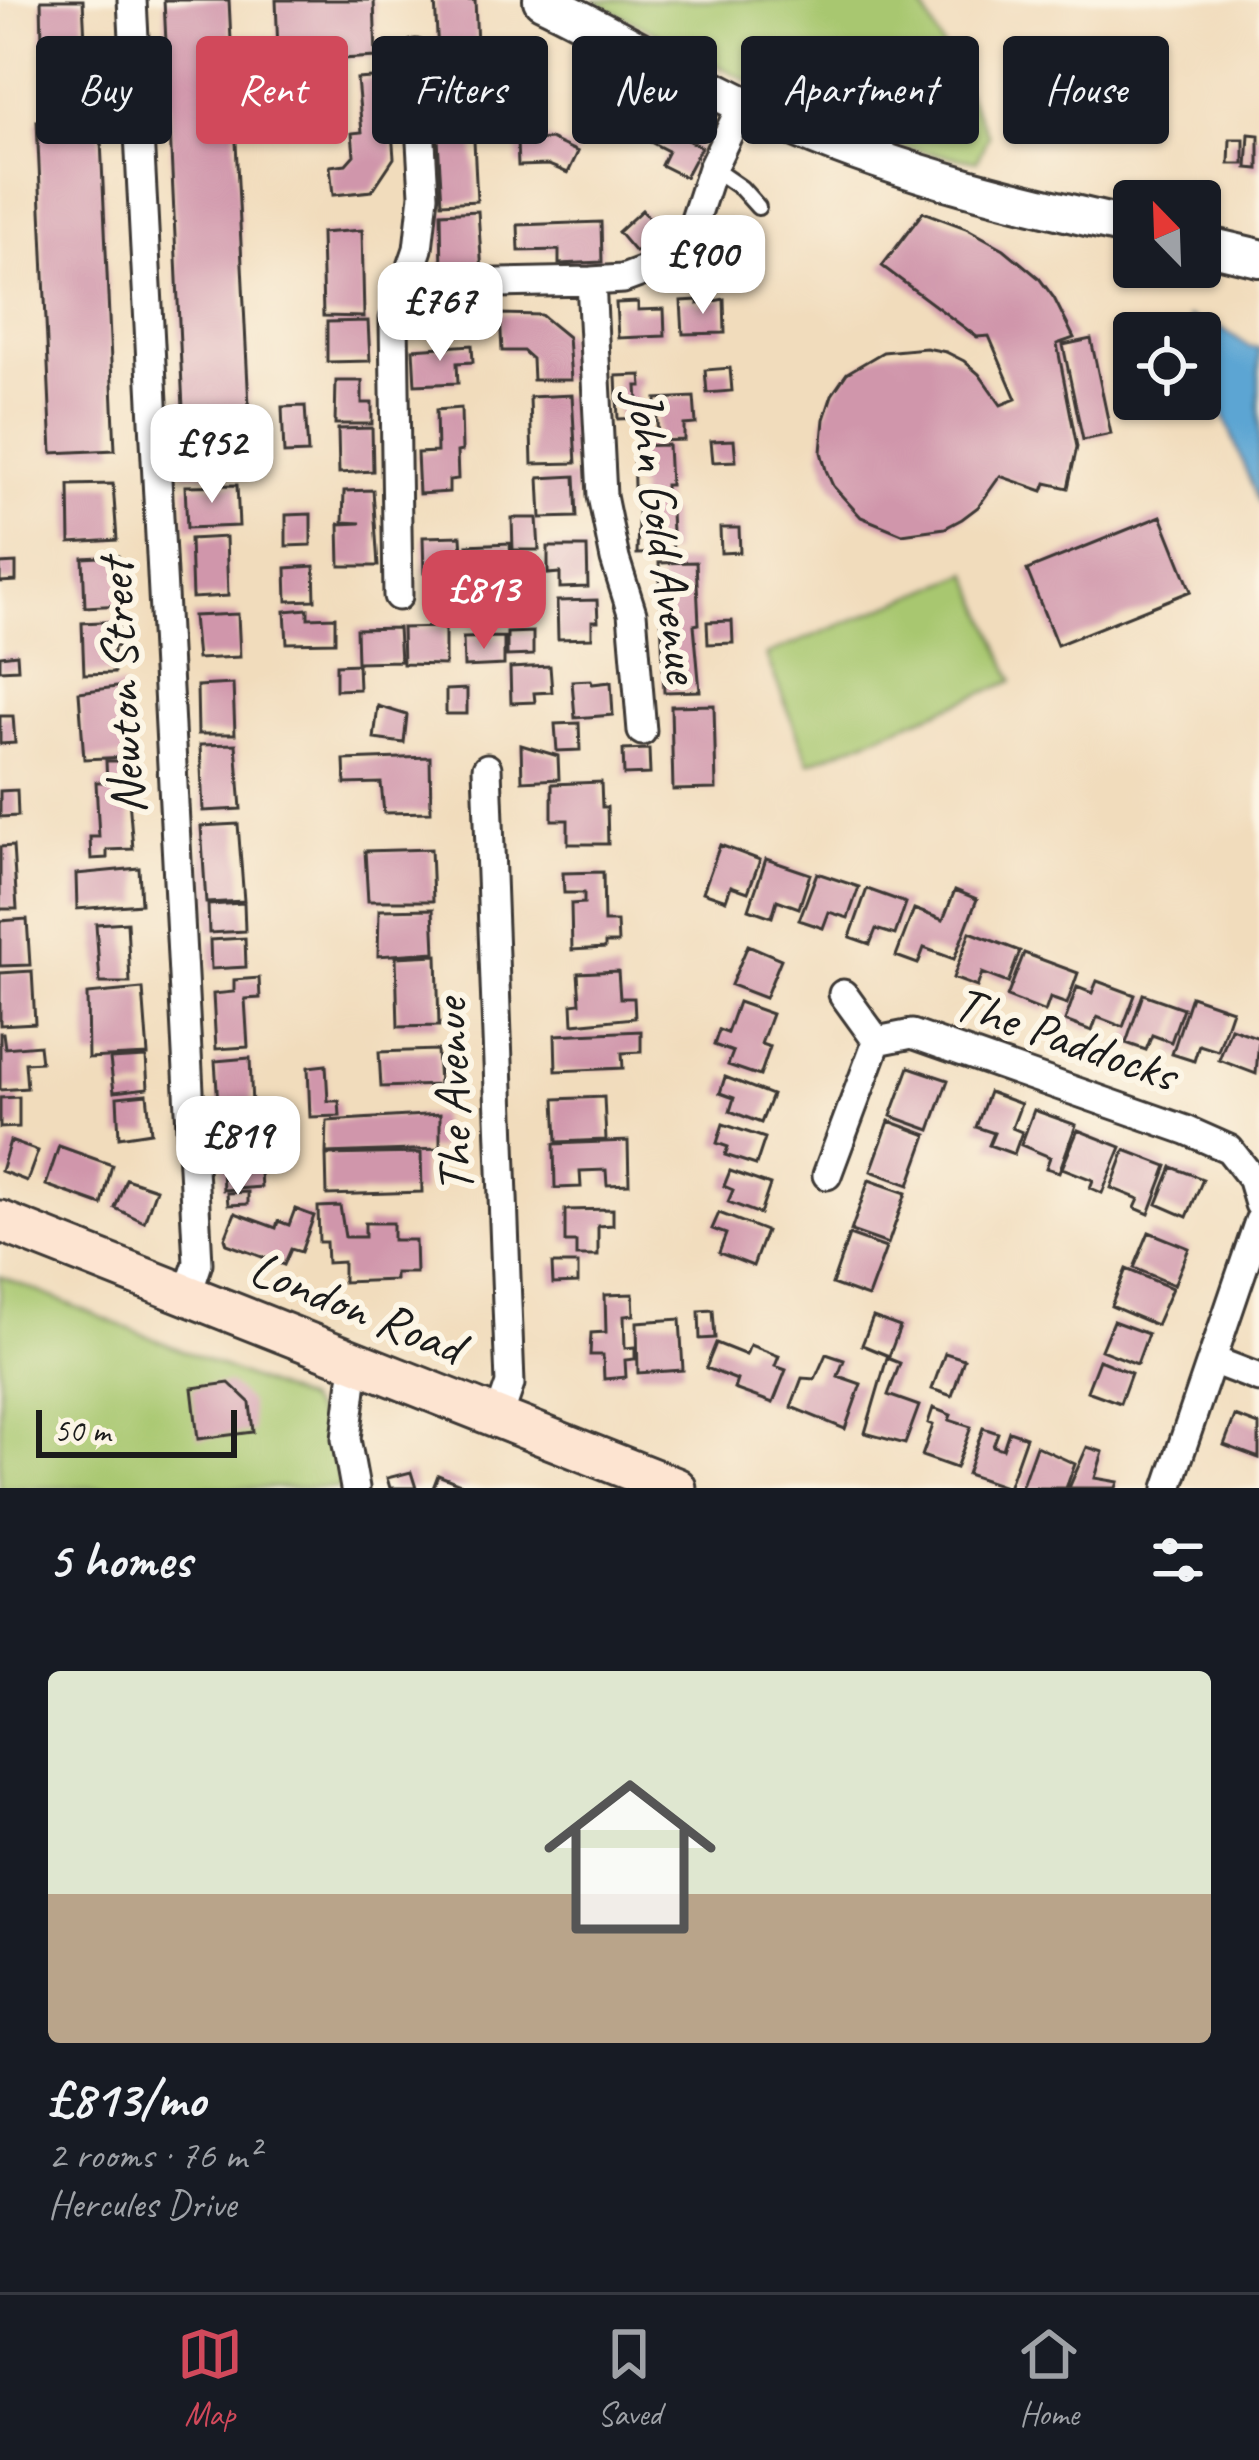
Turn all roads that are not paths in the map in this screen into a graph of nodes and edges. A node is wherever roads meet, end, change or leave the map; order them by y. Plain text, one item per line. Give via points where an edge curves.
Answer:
1 (132, 0) edge
2 (542, 0) edge
3 (741, 102) edge
4 (741, 107) edge
5 (421, 144) edge
6 (836, 144) edge
7 (712, 168) junction
8 (758, 208) dead end
9 (1113, 223) edge
10 (1221, 249) edge
11 (1259, 258) edge
12 (590, 281) junction
13 (405, 285) junction
14 (398, 596) dead end
15 (642, 730) dead end
16 (488, 768) dead end
17 (843, 994) dead end
18 (877, 1042) junction
19 (827, 1174) dead end
20 (1259, 1204) edge
21 (0, 1221) edge
22 (1259, 1221) edge
23 (187, 1296) junction
24 (1212, 1360) junction
25 (355, 1364) junction
26 (1259, 1378) edge
27 (498, 1419) junction
28 (356, 1488) edge
29 (676, 1488) edge
30 (1168, 1488) edge

1 - 23 street, Newton Street via 198,1263
2 - 3 street
4 - 7 street
5 - 13 street via 418,249
6 - 9 street
7 - 8 lane
7 - 12 street via 693,226 665,260 623,279
10 - 11 street
12 - 13 street
12 - 15 street, John Gold Avenue via 602,496 632,613
13 - 14 street via 394,319
16 - 27 street, The Avenue via 510,1384
17 - 18 street, The Paddocks
18 - 19 street, The Paddocks
18 - 20 street, The Paddocks via 912,1034 1186,1130 1229,1149
21 - 23 main road, London Road
22 - 24 street
23 - 25 main road, London Road
24 - 26 street
24 - 30 street
25 - 27 main road, London Road
25 - 28 street via 346,1439
27 - 29 main road, London Road

